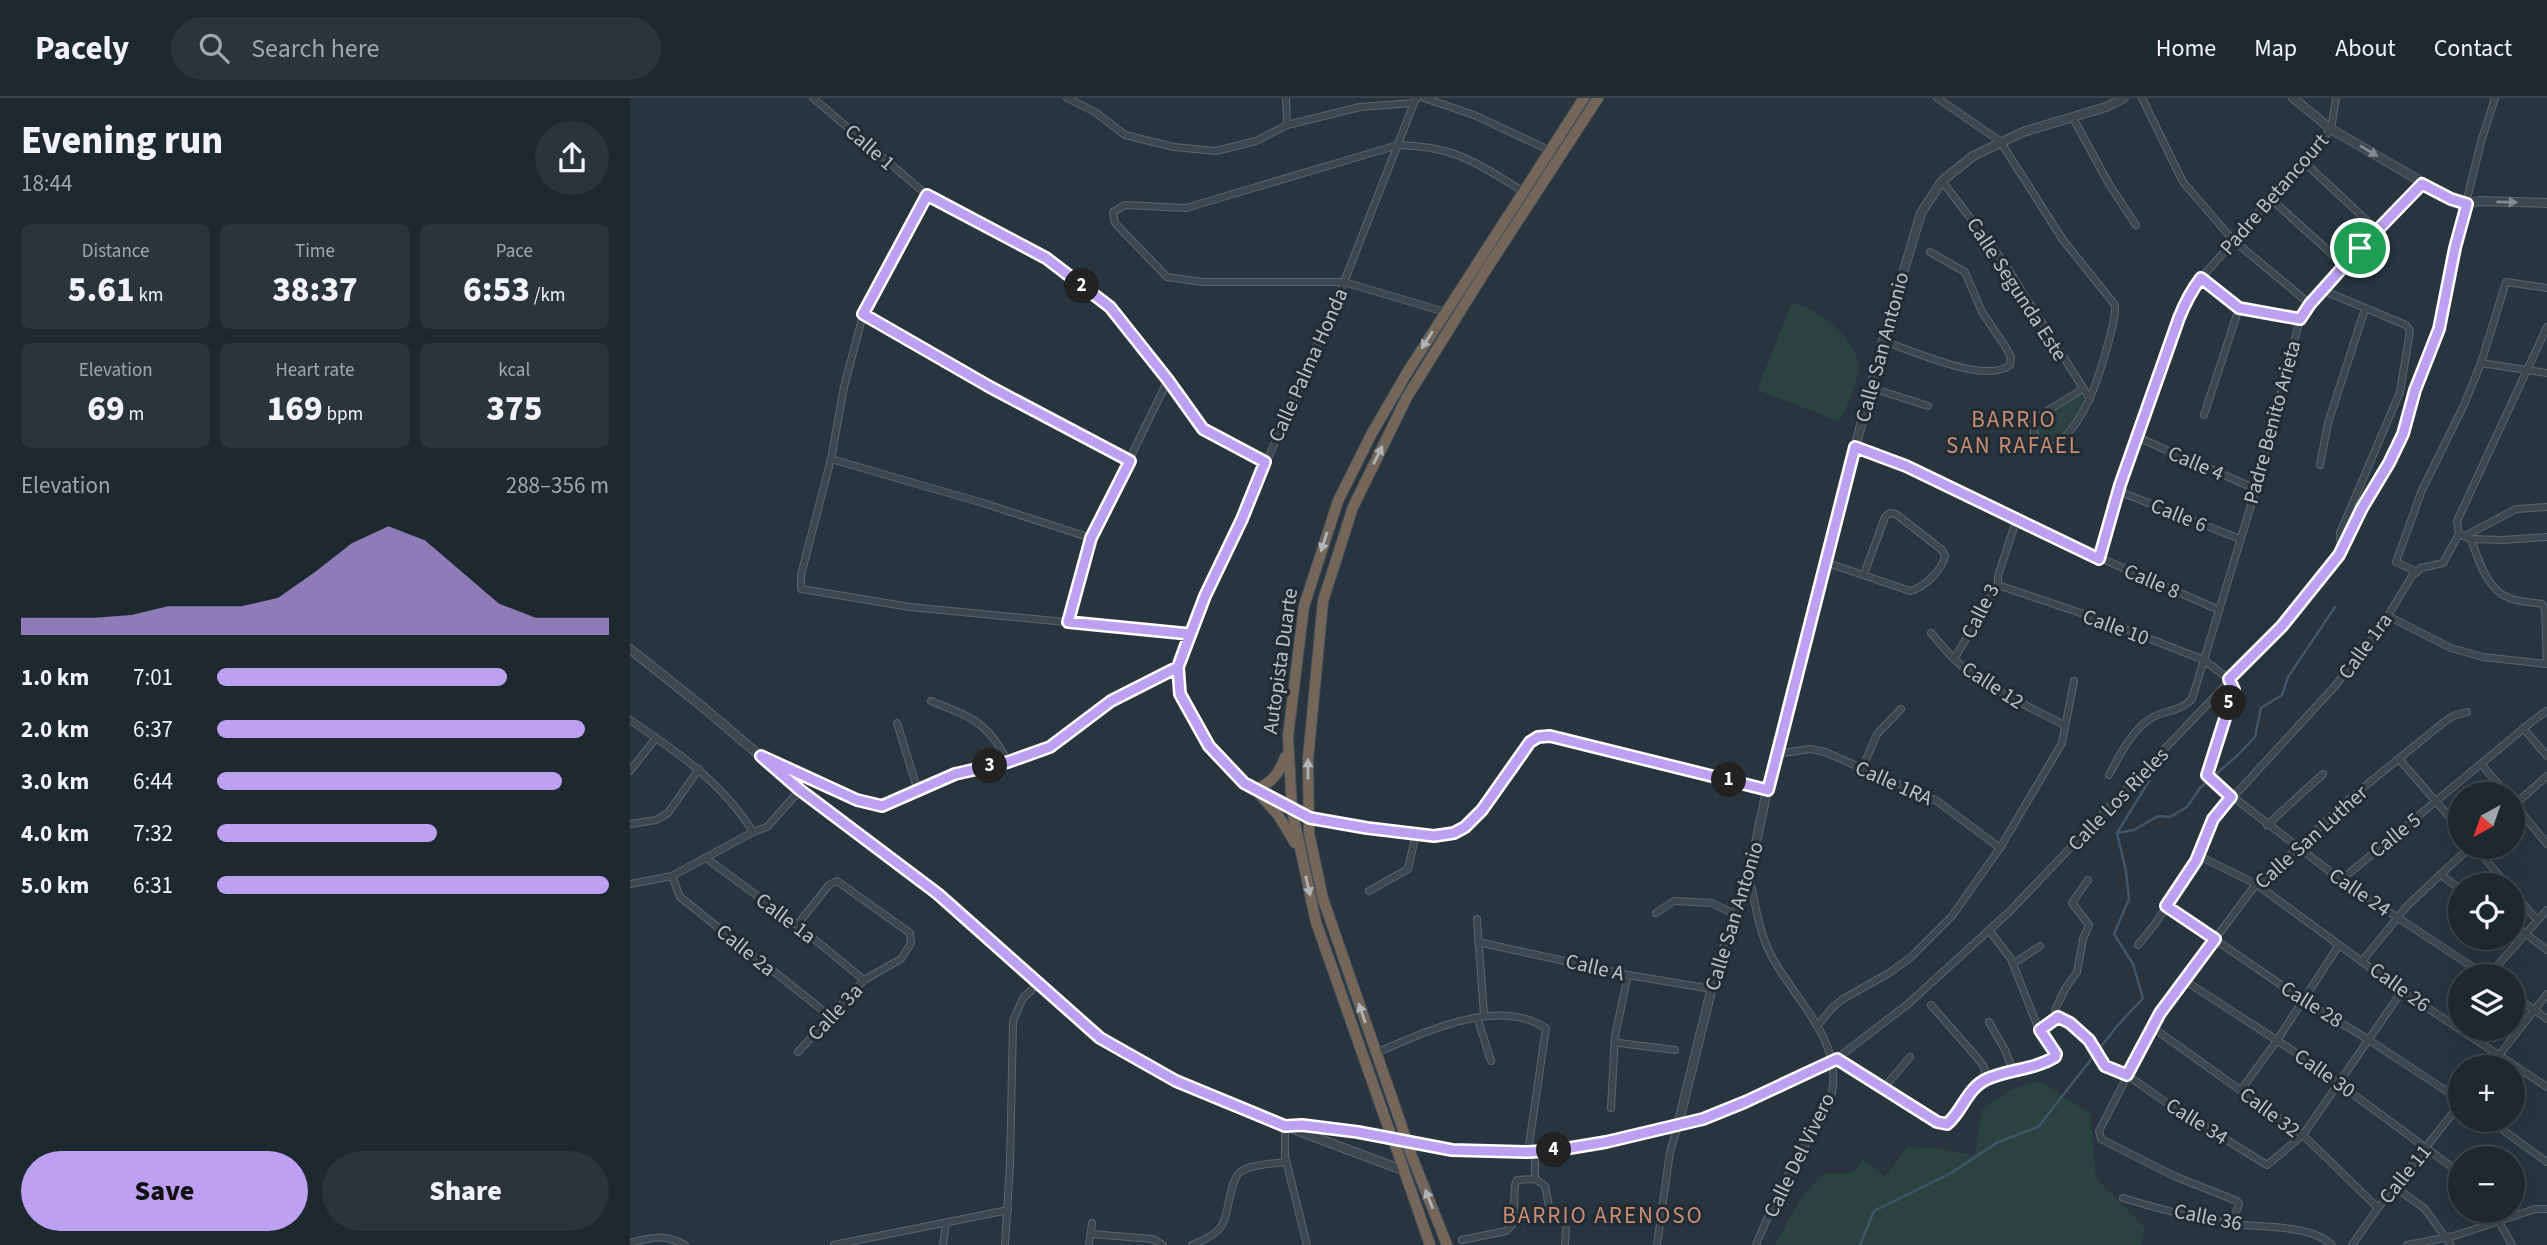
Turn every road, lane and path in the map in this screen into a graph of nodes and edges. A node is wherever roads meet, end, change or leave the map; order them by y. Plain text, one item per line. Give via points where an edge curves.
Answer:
1 (813, 98) edge
2 (1067, 98) edge
3 (1286, 98) edge
4 (1424, 98) edge
5 (1584, 98) edge
6 (1598, 98) edge
7 (1937, 98) edge
8 (2124, 98) edge
9 (2143, 98) edge
10 (2293, 98) edge
11 (2336, 98) edge
12 (2495, 98) edge
13 (1415, 100) edge
14 (2073, 118) junction
15 (1287, 125) junction
16 (2331, 129) junction
17 (2000, 141) junction
18 (1398, 145) junction
19 (1551, 150) junction
20 (2303, 161) junction
21 (1942, 181) junction
22 (2422, 184) junction
23 (1524, 192) junction
24 (927, 195) junction
25 (2270, 198) junction
26 (2547, 203) edge
27 (2467, 204) junction
28 (2136, 225) dead end
29 (2376, 229) junction
30 (2233, 240) junction
31 (1930, 252) dead end
32 (2344, 265) junction
33 (2201, 278) junction
34 (1344, 282) junction
35 (2547, 288) edge
36 (2322, 290) junction
37 (2310, 304) junction
38 (2239, 308) junction
39 (2365, 309) junction
40 (1445, 312) junction
41 (863, 314) junction
42 (2300, 319) junction
43 (2547, 327) edge
44 (1883, 341) junction
45 (2481, 363) junction
46 (2526, 369) junction
47 (2547, 373) edge
48 (1168, 380) junction
49 (1872, 388) junction
50 (2083, 388) junction
51 (2090, 399) junction
52 (1928, 406) dead end
53 (2204, 415) dead end
54 (2137, 438) junction
55 (1855, 447) junction
56 (831, 459) junction
57 (1130, 461) junction
58 (1265, 462) junction
59 (2320, 465) dead end
60 (2256, 489) junction
61 (2118, 491) junction
62 (2547, 507) edge
63 (2016, 521) junction
64 (2465, 536) junction
65 (2547, 537) edge
66 (1091, 538) junction
67 (2240, 540) junction
68 (2341, 548) junction
69 (2099, 559) junction
70 (1825, 562) junction
71 (2417, 572) junction
72 (1864, 574) junction
73 (1998, 585) junction
74 (2219, 610) junction
75 (2388, 616) junction
76 (1068, 622) junction
77 (1190, 634) junction
78 (1931, 634) dead end
79 (630, 649) edge
80 (1954, 659) junction
81 (2204, 660) junction
82 (2547, 664) edge
83 (1178, 667) junction
84 (2229, 679) junction
85 (2074, 681) dead end
86 (931, 701) dead end
87 (1901, 709) dead end
88 (2547, 711) edge
89 (2467, 712) dead end
90 (630, 720) edge
91 (897, 723) dead end
92 (2064, 725) junction
93 (2523, 728) junction
94 (656, 738) junction
95 (1287, 751) junction
96 (1776, 754) junction
97 (761, 756) junction
98 (2547, 756) edge
99 (2399, 759) junction
100 (1008, 762) junction
101 (2481, 764) junction
102 (699, 769) junction
103 (1862, 769) junction
104 (630, 771) edge
105 (2323, 774) dead end
106 (2109, 775) dead end
107 (2547, 776) edge
108 (2497, 782) edge
109 (800, 790) junction
110 (1256, 790) junction
111 (1768, 790) junction
112 (918, 791) junction
113 (2525, 795) edge
114 (2231, 797) junction
115 (2438, 801) junction
116 (1292, 810) junction
117 (2448, 814) edge
118 (2525, 817) edge
119 (1310, 818) junction
120 (630, 824) edge
121 (2267, 825) junction
122 (753, 832) junction
123 (1416, 834) junction
124 (2547, 844) edge
125 (2000, 848) junction
126 (2298, 848) junction
127 (1300, 854) junction
128 (2197, 855) junction
129 (706, 858) junction
130 (2458, 859) edge
131 (2485, 859) edge
132 (2497, 873) edge
133 (2441, 875) junction
134 (672, 876) junction
135 (1749, 876) junction
136 (2088, 880) dead end
137 (2341, 880) junction
138 (2448, 880) edge
139 (630, 884) edge
140 (2256, 884) junction
141 (1369, 891) dead end
142 (2166, 906) junction
143 (2525, 906) edge
144 (2547, 910) edge
145 (1656, 913) dead end
146 (1734, 914) junction
147 (2398, 918) junction
148 (1477, 919) dead end
149 (2537, 919) junction
150 (797, 925) junction
151 (1989, 930) junction
152 (2526, 932) junction
153 (2215, 939) junction
154 (1478, 942) junction
155 (2339, 944) junction
156 (2138, 945) dead end
157 (2040, 946) dead end
158 (2547, 950) edge
159 (2363, 960) junction
160 (2013, 964) junction
161 (2469, 964) edge
162 (2498, 964) edge
163 (1628, 975) junction
164 (864, 980) junction
165 (2185, 980) junction
166 (1039, 983) junction
167 (1712, 989) junction
168 (2402, 991) junction
169 (2547, 994) edge
170 (2303, 1000) junction
171 (2525, 1004) edge
172 (1931, 1005) dead end
173 (2534, 1010) junction
174 (1480, 1016) junction
175 (831, 1017) junction
176 (2058, 1017) junction
177 (2547, 1018) edge
178 (1990, 1022) dead end
179 (1817, 1026) junction
180 (2152, 1027) junction
181 (2040, 1030) junction
182 (1616, 1040) junction
183 (2278, 1040) junction
184 (2369, 1040) junction
185 (1675, 1050) dead end
186 (798, 1052) dead end
187 (1376, 1053) junction
188 (2500, 1055) joint
189 (1910, 1057) dead end
190 (1491, 1061) dead end
191 (1834, 1061) junction
192 (2014, 1071) junction
193 (2525, 1072) edge
194 (2127, 1075) junction
195 (1986, 1079) junction
196 (2338, 1082) junction
197 (2547, 1087) edge
198 (1883, 1089) junction
199 (2241, 1090) junction
200 (2448, 1094) edge
201 (1611, 1108) dead end
202 (2448, 1118) edge
203 (1678, 1125) junction
204 (1285, 1126) junction
205 (2506, 1132) edge
206 (2303, 1135) junction
207 (2427, 1147) junction
208 (1532, 1152) junction
209 (1286, 1162) junction
210 (2547, 1162) edge
211 (2448, 1164) edge
212 (1405, 1171) junction
213 (1535, 1179) junction
214 (2395, 1187) junction
215 (2123, 1198) dead end
216 (2378, 1208) junction
217 (2547, 1209) edge
218 (1008, 1210) junction
219 (1550, 1211) dead end
220 (2525, 1213) edge
221 (946, 1223) junction
222 (1092, 1223) dead end
223 (2496, 1223) edge
224 (2501, 1223) edge
225 (2232, 1224) junction
226 (1566, 1229) dead end
227 (1091, 1234) junction
228 (887, 1235) junction
229 (2446, 1237) junction
230 (1462, 1240) dead end
231 (630, 1242) edge
232 (685, 1245) edge
233 (834, 1245) edge
234 (886, 1245) edge
235 (943, 1245) edge
236 (1005, 1245) edge
237 (1089, 1245) edge
238 (1163, 1245) edge
239 (1192, 1245) edge
240 (1307, 1245) edge
241 (1430, 1245) edge
242 (1447, 1245) edge
243 (1565, 1245) edge
244 (1657, 1245) edge
245 (1756, 1245) edge
246 (2332, 1245) edge
247 (2352, 1245) edge
248 (2407, 1245) edge
249 (2451, 1245) edge
250 (2512, 1245) edge

1 - 24 street, Calle 1
2 - 15 street via 1125,135 1174,147 1216,151 1256,141
3 - 15 street
4 - 19 street
5 - 19 highway, Autopista Duarte
119 -> 6 highway, Autopista Duarte via 1308,759 1323,601 1353,507 1418,379
7 - 17 street
8 - 14 street, Calle San Antonio
9 - 30 street via 2183,182
10 - 16 street
11 - 16 street, Padre Betancourt
12 - 27 street, Calle Los Rieles
13 - 15 street via 1360,107
13 - 18 street, Calle Palma Honda
14 - 17 street, Calle San Antonio
14 - 28 street
16 - 20 street, Padre Betancourt
16 -> 22 street
17 - 21 street, Calle San Antonio
17 - 51 street via 2063,240 2115,306
18 - 23 street via 1428,146 1467,157
18 - 34 street, Calle Palma Honda
18 - 34 street via 1186,208 1125,205 1113,212 1115,223 1167,277 1203,282
19 - 23 highway, Autopista Duarte
20 - 25 street, Padre Betancourt
20 - 29 street
21 - 44 street, Calle San Antonio via 1921,213
21 - 50 street, Calle Segunda Este via 2009,270
22 - 27 street
22 - 29 street, Padre Benito Arieta
23 - 40 highway, Autopista Duarte
24 - 41 street
24 - 48 street, Calle 1 via 1046,258 1110,307
25 - 30 street, Padre Betancourt
25 - 32 street
27 -> 26 street
27 - 68 street, Calle Los Rieles via 2439,329 2403,434
29 - 32 street, Padre Benito Arieta
30 - 33 street, Padre Betancourt
30 - 37 street
31 - 44 street via 1969,278 1982,312 2011,357 2010,365 1979,372
32 - 36 street, Padre Benito Arieta
33 - 38 street
33 - 54 street, Padre Betancourt via 2189,292
34 - 40 street
34 - 58 street, Calle Palma Honda
35 - 45 street via 2507,282
36 - 37 street, Padre Benito Arieta
36 - 39 street
37 - 42 street, Padre Benito Arieta
38 - 42 street
38 - 53 street
39 - 59 street via 2328,423
39 - 68 street via 2406,325 2410,331 2400,392 2340,533
40 -> 95 highway, Autopista Duarte via 1372,433 1338,501 1304,606
41 - 56 street
41 - 57 street
42 - 60 street, Padre Benito Arieta
43 - 46 street, Calle 1ra
44 - 49 street, Calle San Antonio
45 - 46 street
45 - 71 street via 2422,490 2396,562
46 - 47 street
46 - 64 street, Calle 1ra via 2457,521
48 - 57 street
48 - 58 street, Calle 1 via 1203,429
49 - 52 street
49 - 55 street, Calle San Antonio
50 - 51 street, Calle Segunda Este
50 - 51 street via 2036,418 2032,428 2040,442 2050,447 2059,443
54 - 60 street, Calle 4
54 - 61 street, Padre Betancourt
55 - 63 street, Calle 8 via 1906,466
55 - 70 street, Calle San Antonio
56 - 66 street
56 - 76 street via 801,575 804,591 909,607
57 - 66 street
58 - 77 street, Calle Palma Honda
60 - 67 street, Padre Benito Arieta
61 - 67 street, Calle 6
61 - 69 street, Padre Betancourt
62 - 64 street via 2516,509
63 - 69 street, Calle 8
63 - 73 street, Calle 3
64 - 65 street via 2503,540
64 - 71 street, Calle 1ra via 2443,563
64 - 82 street via 2497,590 2508,598 2542,604
66 - 76 street
67 - 74 street, Padre Benito Arieta
68 - 84 street, Calle Los Rieles via 2282,626
69 - 74 street, Calle 8
70 - 72 street
70 - 96 street, Calle San Antonio
71 - 75 street, Calle 1ra
72 - 72 street via 1903,590 1916,590 1945,556 1890,513
73 - 80 street, Calle 3
73 - 81 street, Calle 10
74 - 81 street, Padre Benito Arieta
75 - 82 street via 2451,648 2483,657
75 - 114 street, Calle 1ra via 2335,686
76 - 77 street
77 - 83 street, Calle Palma Honda
78 - 80 street, Calle 12
79 - 97 street
80 - 92 street, Calle 12 via 2026,707
81 - 84 street, Calle 10
81 - 106 street, Padre Benito Arieta via 2192,699 2184,708 2150,719
83 - 100 street via 1111,701 1050,747
83 - 110 street, Calle Palma Honda via 1180,694 1209,746
84 - 114 street, Calle 24 via 2234,690 2207,775
84 - 151 street, Calle Los Rieles
85 - 92 street
86 - 100 street via 982,725
87 - 103 street via 1877,734
88 - 93 street, Calle 5
89 - 99 street, Calle San Luther via 2444,722
90 - 94 street
91 - 112 street
92 - 125 street via 2062,743
93 - 98 street
93 - 101 street, Calle 5
94 - 102 street
94 - 104 street
95 - 110 highway via 1276,777
95 - 116 highway, Autopista Duarte
96 - 103 street, Calle 1RA via 1810,749
96 - 111 street, Calle San Antonio
97 - 109 street
97 - 112 street via 857,800 882,806
99 - 115 street
99 - 126 street, Calle San Luther
100 - 112 street via 955,774
101 - 108 street
101 - 115 street, Calle 5
102 - 120 street via 668,813
102 - 122 street via 739,809
103 - 125 street, Calle 1RA via 1937,800
105 - 121 street
107 - 113 street
109 - 122 street via 767,827
109 - 166 street via 938,894
110 - 116 street, Calle Palma Honda
110 - 127 highway via 1278,815
111 - 123 street, Calle Palma Honda via 1550,736 1538,737 1465,827 1434,836
111 - 135 street, Calle San Antonio
114 - 121 street, Calle 24
114 - 128 street, Calle 1ra via 2213,819
115 - 117 street
115 - 137 street, Calle 5
116 - 119 street, Calle Palma Honda
116 - 127 highway, Autopista Duarte
118 - 124 street
119 - 123 street, Calle Palma Honda
187 -> 119 highway, Autopista Duarte via 1323,899
121 - 126 street, Calle 24
122 - 129 street
123 - 141 street via 1408,869
125 - 179 street via 1937,934 1889,973 1843,999
126 - 137 street, Calle 24
126 - 140 street, Calle San Luther
127 -> 212 highway, Autopista Duarte, bridge via 1316,922
128 - 140 street, Calle 26
128 - 142 street, Calle 1ra
129 - 134 street
129 - 150 street, Calle 1a
130 - 133 street
131 - 132 street
133 - 138 street
133 - 147 street
134 - 139 street
134 - 175 street, Calle 2a via 680,897
135 - 146 street, Calle San Antonio
135 - 179 street via 1769,952
136 - 176 street via 2072,904 2089,925 2077,972 2056,1010
137 - 147 street, Calle 24
140 - 153 street, Calle San Luther
140 - 155 street, Calle 26
142 - 153 street, Calle 28
142 - 156 street, Calle 1ra
143 - 149 street
144 - 149 street
145 - 146 street via 1674,901 1712,903
146 - 167 street, Calle San Antonio
147 - 159 street
147 - 161 street, Calle 24
148 - 154 street
149 - 152 street
150 - 164 street, Calle 1a
150 - 164 street, Calle 3a via 837,881 910,933 911,943 901,959
151 - 160 street
151 - 191 street, Calle Los Rieles via 1908,1004
152 - 158 street
152 - 162 street
153 - 165 street, Calle San Luther
153 - 170 street, Calle 28
154 - 163 street, Calle A
154 - 174 street
155 - 159 street, Calle 26
155 - 170 street
157 - 160 street
159 - 168 street, Calle 26
160 - 181 street
163 - 167 street, Calle A
163 - 182 street
164 - 175 street, Calle 3a
165 - 180 street, Calle San Luther
165 - 183 street, Calle 30
166 - 204 street via 1100,1038 1176,1081
166 - 218 street via 1023,998 1013,1021
167 - 203 street, Calle San Antonio
168 - 184 street
168 - 188 street, Calle 26
169 - 173 street
170 - 183 street
170 - 184 street, Calle 28
171 - 173 street
172 - 195 street via 1980,1061
173 - 177 street
173 - 188 street
174 - 187 street
174 - 190 street
174 - 208 street via 1546,1028
175 - 186 street, Calle 3a
176 - 181 street
176 - 194 street, Calle 34 via 2094,1047 2105,1066
178 - 192 street
179 - 191 street
180 - 194 street, Calle San Luther
180 - 199 street, Calle 32
181 - 192 street via 2056,1056
182 - 185 street
182 - 201 street
183 - 196 street, Calle 30
183 - 199 street
184 - 196 street
184 - 200 street, Calle 28
242 -> 187 highway, Autopista Duarte, bridge
189 - 198 street
191 - 198 street
191 - 203 street, Calle Los Rieles via 1714,1115
191 - 245 street, Calle Del Vivero via 1830,1099
192 - 195 street
193 - 197 street, Calle 26
194 - 206 street, Calle 34 via 2267,1165
194 - 225 street, Calle San Luther via 2099,1131 2101,1139 2239,1203
195 - 198 street via 1947,1124
196 - 206 street
196 - 207 street, Calle 30
199 - 206 street, Calle 32
202 - 207 street, Calle 11
203 - 208 street, Calle Los Rieles via 1606,1142
203 - 244 street, Calle San Antonio
204 - 208 street, Calle Los Rieles via 1358,1132 1452,1150
204 - 209 street
204 - 212 street
205 - 210 street
206 - 216 street, Calle 32
207 - 211 street, Calle 30
207 - 214 street, Calle 11
208 - 213 street
209 - 239 street via 1238,1174 1223,1225 1212,1237
209 - 240 street
212 - 241 highway
213 - 219 street via 1545,1186
213 - 230 street via 1517,1180 1514,1185 1510,1228
214 - 216 street, Calle 11
214 - 229 street via 2425,1209
215 - 225 street, Calle 36
216 - 247 street, Calle 11
217 - 220 street
218 - 221 street
218 - 236 street
221 - 228 street
221 - 235 street
222 - 227 street
223 - 229 street
224 - 250 street
225 - 246 street, Calle 36 via 2283,1228 2316,1235
226 - 243 street
227 - 237 street
227 - 238 street via 1153,1239
228 - 233 street
228 - 234 street
229 - 248 street
229 - 249 street
231 - 232 street via 654,1236

